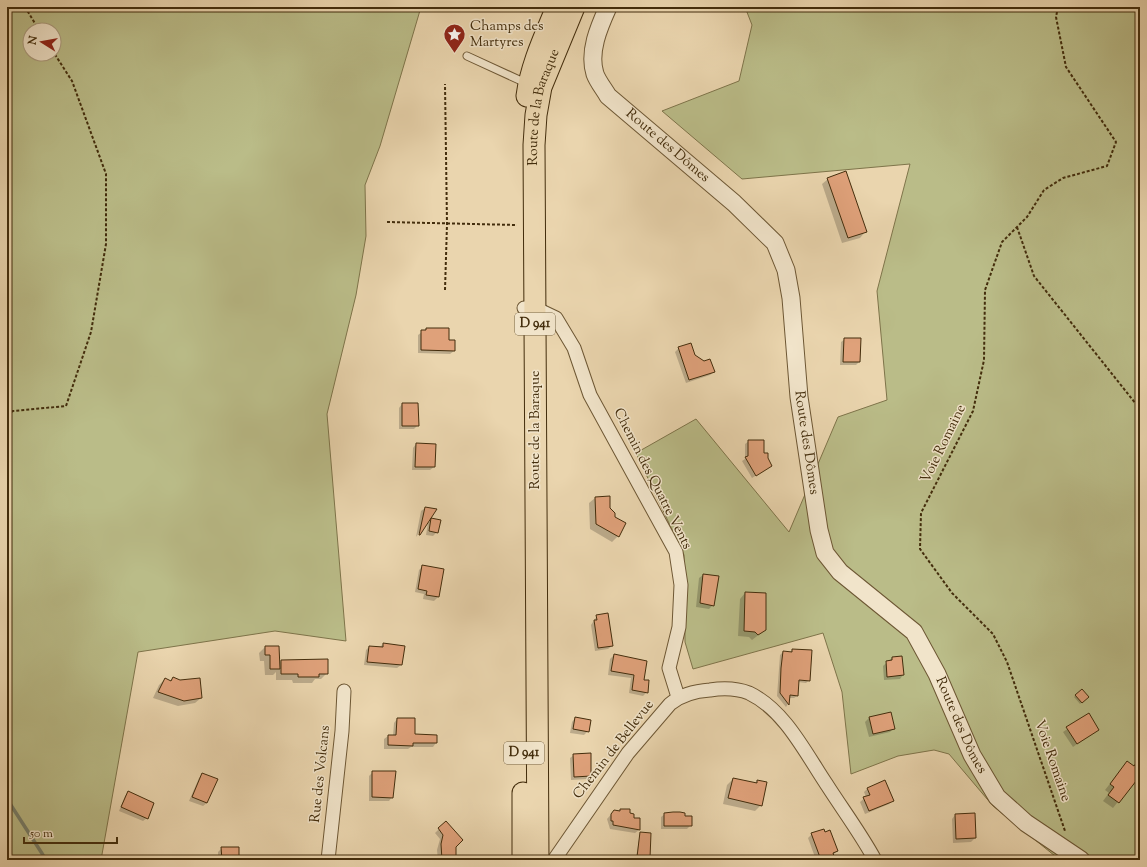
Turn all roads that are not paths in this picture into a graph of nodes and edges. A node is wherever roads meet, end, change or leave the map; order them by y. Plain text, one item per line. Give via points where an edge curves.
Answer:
1 (557, 7) edge
2 (574, 7) edge
3 (608, 7) edge
4 (467, 56) dead end
5 (528, 84) junction
6 (530, 308) junction
7 (344, 691) dead end
8 (678, 697) junction
9 (328, 860) edge
10 (523, 860) edge
11 (538, 860) edge
12 (554, 860) edge
13 (874, 860) edge
14 (1081, 860) edge

1 - 5 main road, Route de la Baraque / D 941
2 - 6 main road, Route de la Baraque / D 941 via 541,87 536,115
3 - 14 street, Route des Dômes via 592,54 595,74 608,96 734,203 775,243 786,270 800,397 819,530 825,553 840,572 914,632 937,674 972,755 998,796 1026,823
4 - 5 lane
5 - 6 main road, Route de la Baraque / D 941 via 524,120 524,226
6 - 8 street, Chemin des Quatre Vents via 556,318 574,348 590,395 676,552 681,585 679,627 669,668
6 - 10 main road, Route de la Baraque / D 941
6 - 11 main road, Route de la Baraque / D 941
7 - 9 street, Rue des Volcans
8 - 12 street, Chemin de Bellevue via 628,753
8 - 13 street via 725,688 748,693 770,708 789,729 855,826

